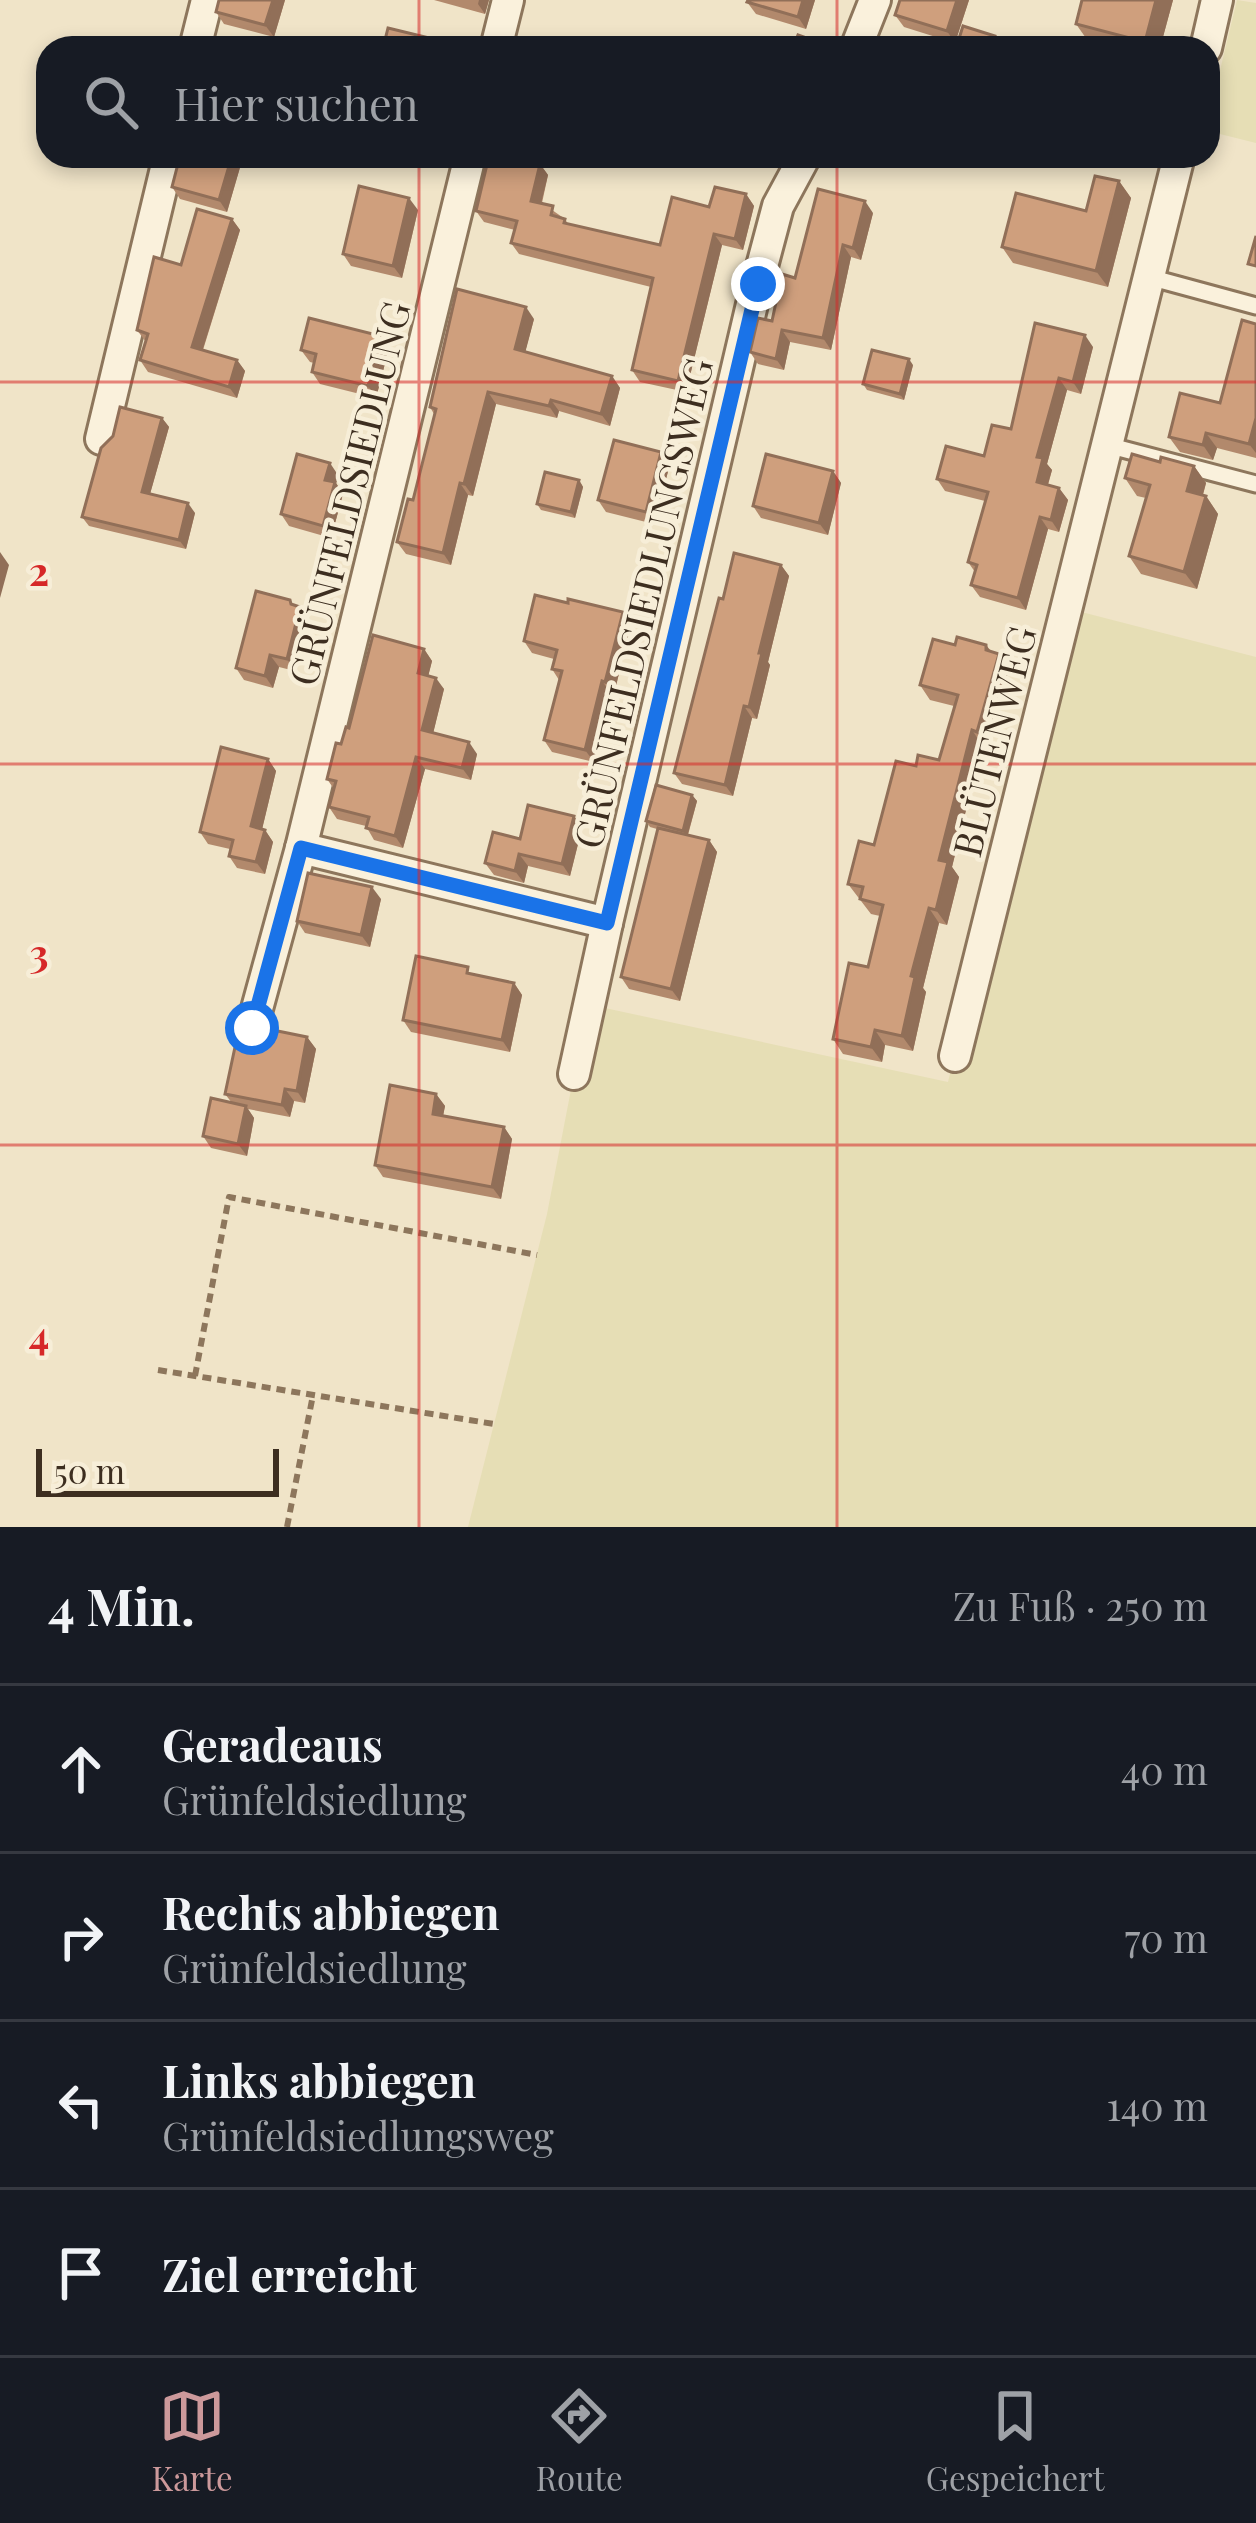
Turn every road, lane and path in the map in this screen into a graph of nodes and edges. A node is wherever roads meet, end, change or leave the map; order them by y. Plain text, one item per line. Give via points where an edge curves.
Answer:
1 (207, 0) edge
2 (508, 0) edge
3 (875, 0) edge
4 (1217, 0) edge
5 (198, 36) edge
6 (499, 36) edge
7 (861, 36) edge
8 (1209, 36) edge
9 (166, 168) edge
10 (467, 168) edge
11 (799, 168) edge
12 (1176, 168) edge
13 (1148, 277) junction
14 (1256, 306) edge
15 (101, 439) dead end
16 (1107, 445) junction
17 (1256, 484) edge
18 (301, 848) junction
19 (607, 923) junction
20 (252, 1028) edge
21 (955, 1056) dead end
22 (574, 1074) dead end
23 (537, 1255) dead end
24 (158, 1370) dead end
25 (195, 1376) junction
26 (313, 1395) junction
27 (494, 1424) dead end
28 (287, 1527) edge

1 - 5 street
2 - 6 street
3 - 7 street
4 - 8 street
9 - 15 street
10 - 18 street, GRÜNFELDSIEDLUNG
11 - 19 street, GRÜNFELDSIEDLUNGSWEG via 778,206 753,300
12 - 13 street, BLÜTENWEG
13 - 14 lane
13 - 16 street, BLÜTENWEG
16 - 17 lane
16 - 21 street, BLÜTENWEG
18 - 19 street
18 - 20 street, GRÜNFELDSIEDLUNG
19 - 22 street, GRÜNFELDSIEDLUNGSWEG
23 - 25 path via 230,1197
24 - 25 path
25 - 26 path
26 - 27 path
26 - 28 path

